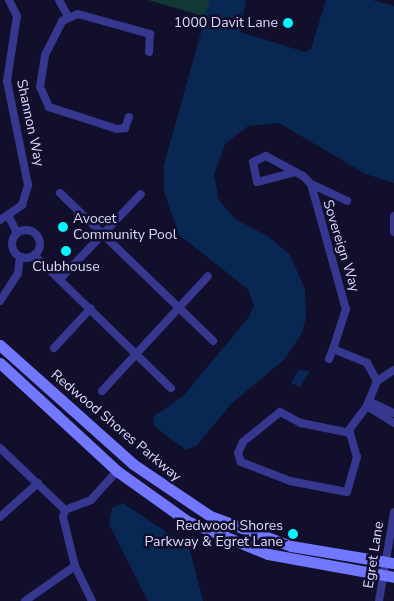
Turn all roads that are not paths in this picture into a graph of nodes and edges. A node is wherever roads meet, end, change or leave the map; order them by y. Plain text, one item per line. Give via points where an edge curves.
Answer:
1 (9, 0) edge
2 (59, 0) edge
3 (68, 16) junction
4 (149, 52) dead end
5 (129, 117) dead end
6 (296, 172) junction
7 (311, 184) junction
8 (60, 193) dead end
9 (141, 194) dead end
10 (347, 201) dead end
11 (8, 215) junction
12 (394, 216) edge
13 (0, 220) edge
14 (394, 232) edge
15 (17, 233) junction
16 (104, 234) junction
17 (34, 256) junction
18 (20, 257) junction
19 (208, 276) dead end
20 (60, 279) junction
21 (0, 302) edge
22 (91, 308) junction
23 (178, 309) junction
24 (213, 342) dead end
25 (0, 345) edge
26 (54, 348) dead end
27 (333, 349) junction
28 (135, 355) junction
29 (329, 359) dead end
30 (0, 364) edge
31 (394, 370) edge
32 (377, 381) junction
33 (171, 388) dead end
34 (102, 391) dead end
35 (368, 403) junction
36 (394, 414) edge
37 (394, 423) edge
38 (348, 431) junction
39 (0, 448) edge
40 (117, 471) junction
41 (38, 483) junction
42 (65, 510) junction
43 (394, 512) edge
44 (0, 517) edge
45 (390, 562) edge
46 (75, 566) junction
47 (389, 576) edge
48 (25, 601) edge
49 (92, 601) edge
50 (379, 601) edge

1 - 11 street, Shannon Way via 17,16 7,81 28,185 22,205
2 - 3 street
3 - 4 street via 84,14 150,34
3 - 5 street via 56,28 45,55 40,87 44,101 54,110 117,129 125,128
6 - 6 street via 257,182 253,162 263,155
6 - 7 street
7 - 10 street
7 - 27 street, Sovereign Way via 346,309
8 - 16 street
9 - 16 street
11 - 13 street, Shannon Way
11 - 15 street
12 - 14 street
15 - 17 street via 29,230 37,235 40,244
15 - 18 street via 12,246
16 - 20 street
16 - 23 street
17 - 18 street
17 - 20 street
18 - 21 street via 18,273
19 - 23 street
20 - 22 street
22 - 26 street
22 - 28 street
23 - 24 street
23 - 28 street
25 - 45 main road, Redwood Shores Parkway via 133,464 193,507 280,543
27 - 29 street, Sovereign Way
27 - 32 street via 367,362
28 - 33 street
28 - 34 street
30 - 40 main road, Redwood Shores Parkway
31 - 32 street
32 - 35 street
35 - 36 street
35 - 37 street
35 - 38 street
38 - 38 street via 301,422 279,412 247,438 238,456 245,464 290,481 346,493 357,453
39 - 41 street
40 - 42 street via 90,500
40 - 47 main road, Redwood Shores Parkway via 168,509 212,533 300,562
41 - 42 street
41 - 44 street
42 - 46 street via 63,523
43 - 45 street, Egret Lane
45 - 47 street, Egret Lane
46 - 48 street
46 - 49 street
47 - 50 street, Egret Lane

